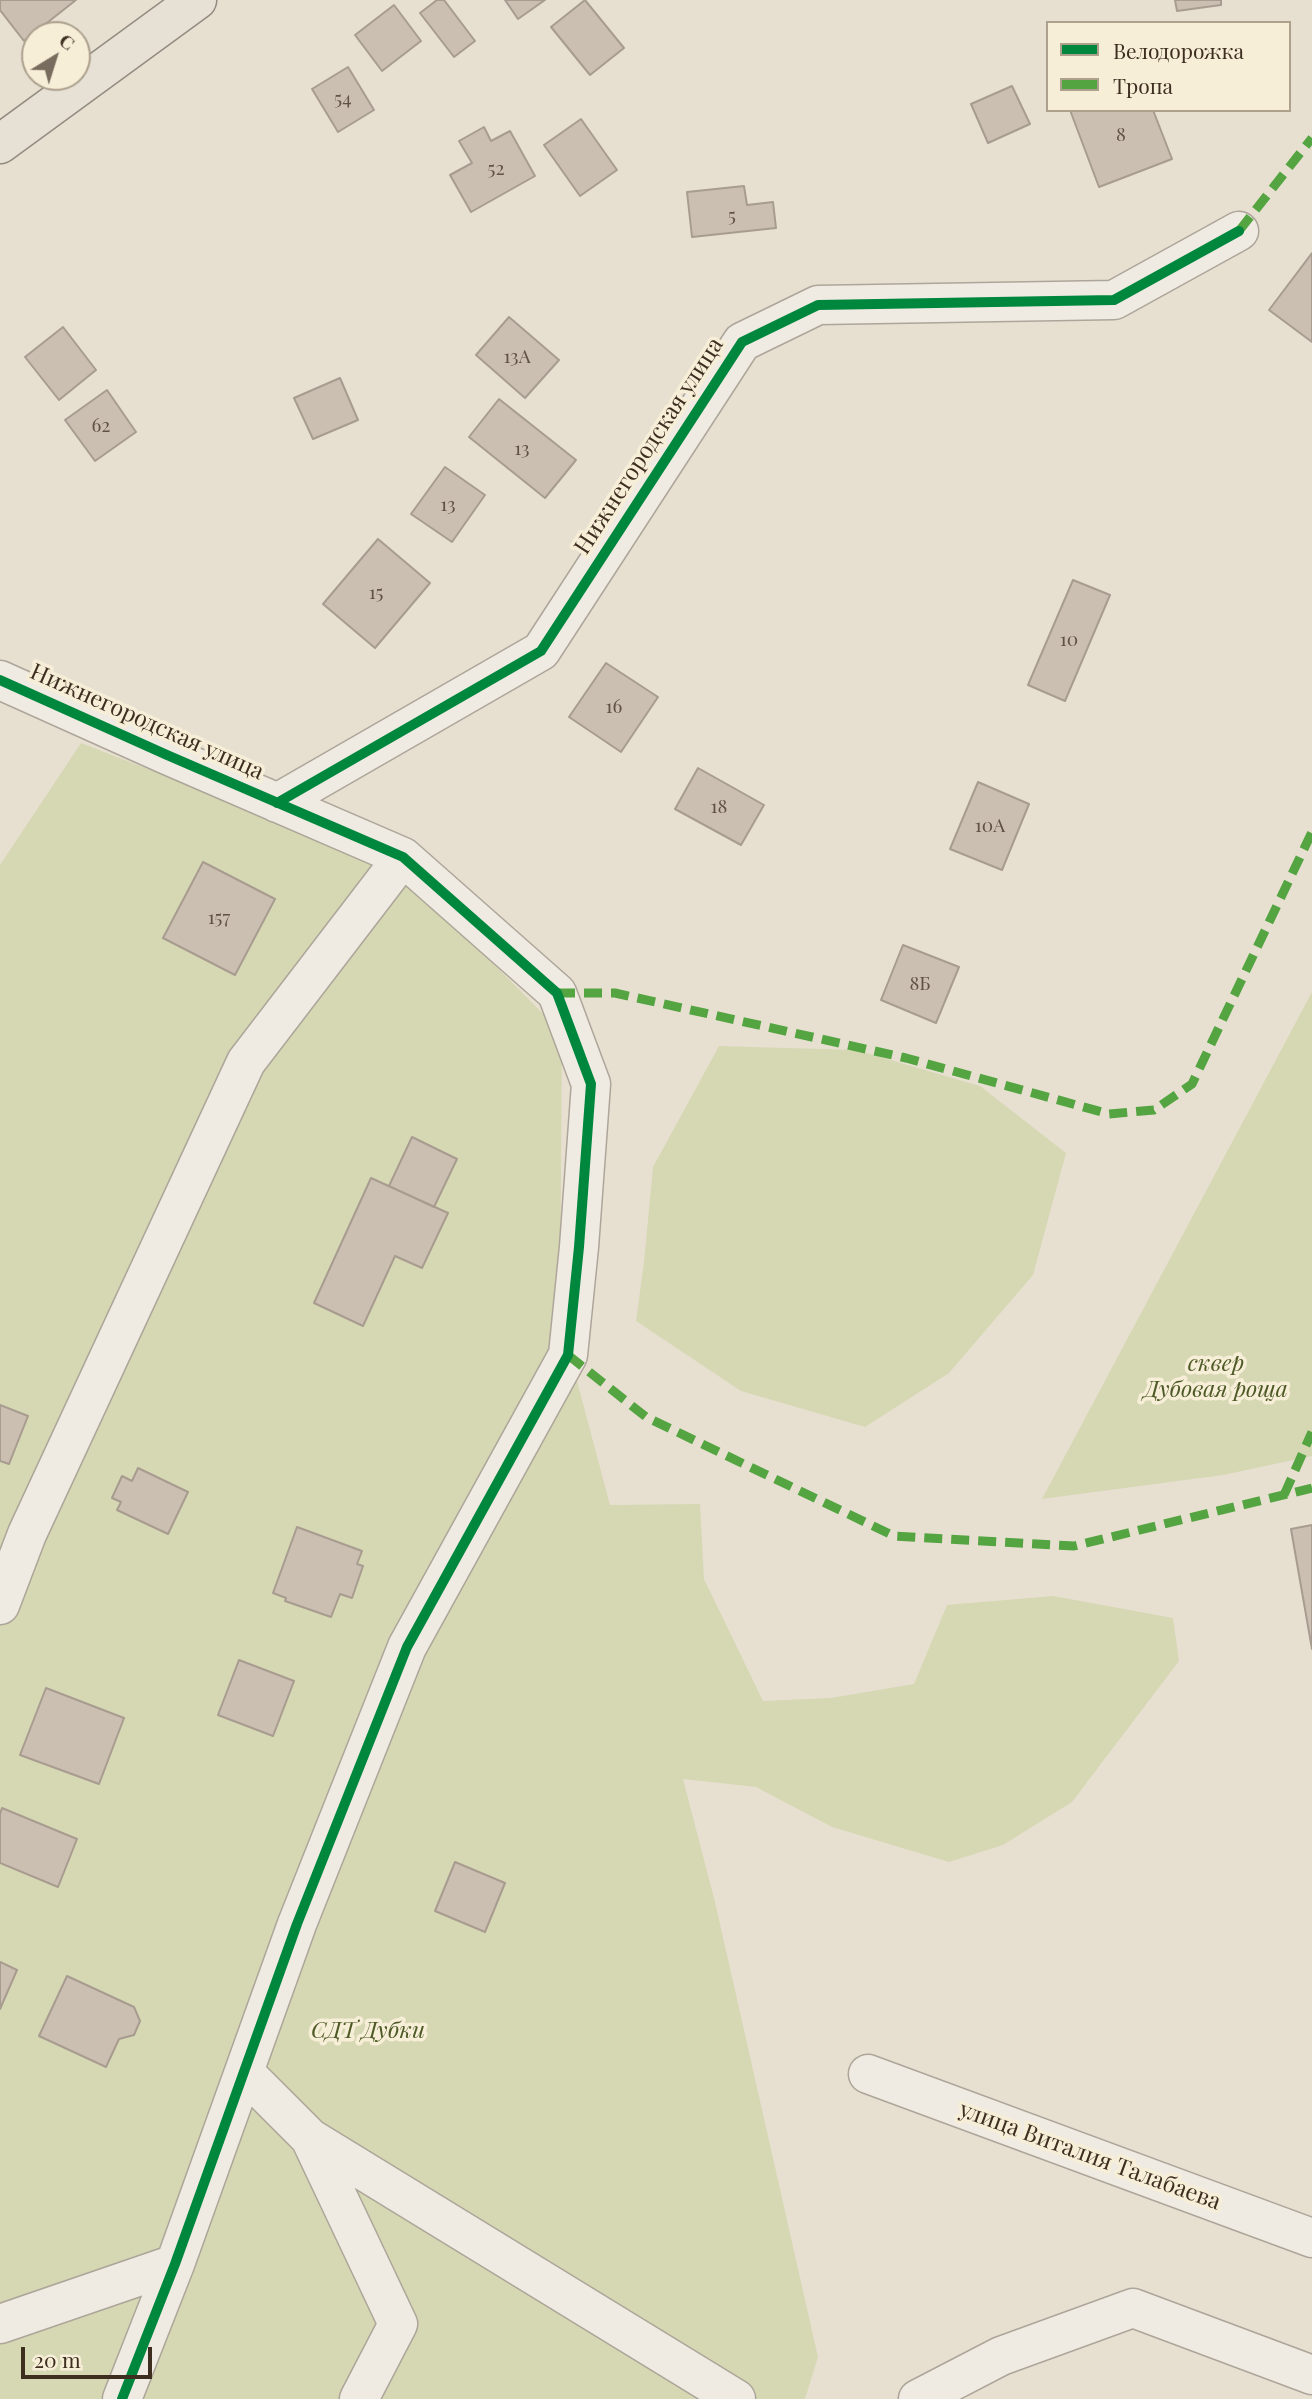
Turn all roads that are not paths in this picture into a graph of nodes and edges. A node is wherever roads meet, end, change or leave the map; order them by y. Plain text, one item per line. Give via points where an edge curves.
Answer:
1 (197, 0) edge
2 (0, 144) edge
3 (1239, 231) dead end
4 (0, 680) edge
5 (276, 803) junction
6 (403, 857) junction
7 (0, 1605) edge
8 (244, 2072) junction
9 (868, 2074) dead end
10 (310, 2138) junction
11 (1312, 2238) edge
12 (175, 2264) junction
13 (0, 2324) edge
14 (1312, 2375) edge
15 (122, 2399) edge
16 (359, 2399) edge
17 (736, 2399) edge
18 (918, 2399) edge

1 - 2 main road
3 - 5 street, Нижнегородская улица via 1114,300 818,305 742,342 541,652
4 - 5 street, Нижнегородская улица
5 - 6 street, Нижнегородская улица
6 - 7 street via 246,1062 27,1534
6 - 8 street, Нижнегородская улица via 557,993 591,1084 568,1355 407,1647 297,1924
8 - 10 street
8 - 12 street, Нижнегородская улица
9 - 11 street, улица Виталия Талабаева
10 - 16 street via 398,2324
10 - 17 street
12 - 13 street
12 - 15 street, Нижнегородская улица
14 - 18 street via 1133,2308 1001,2356

